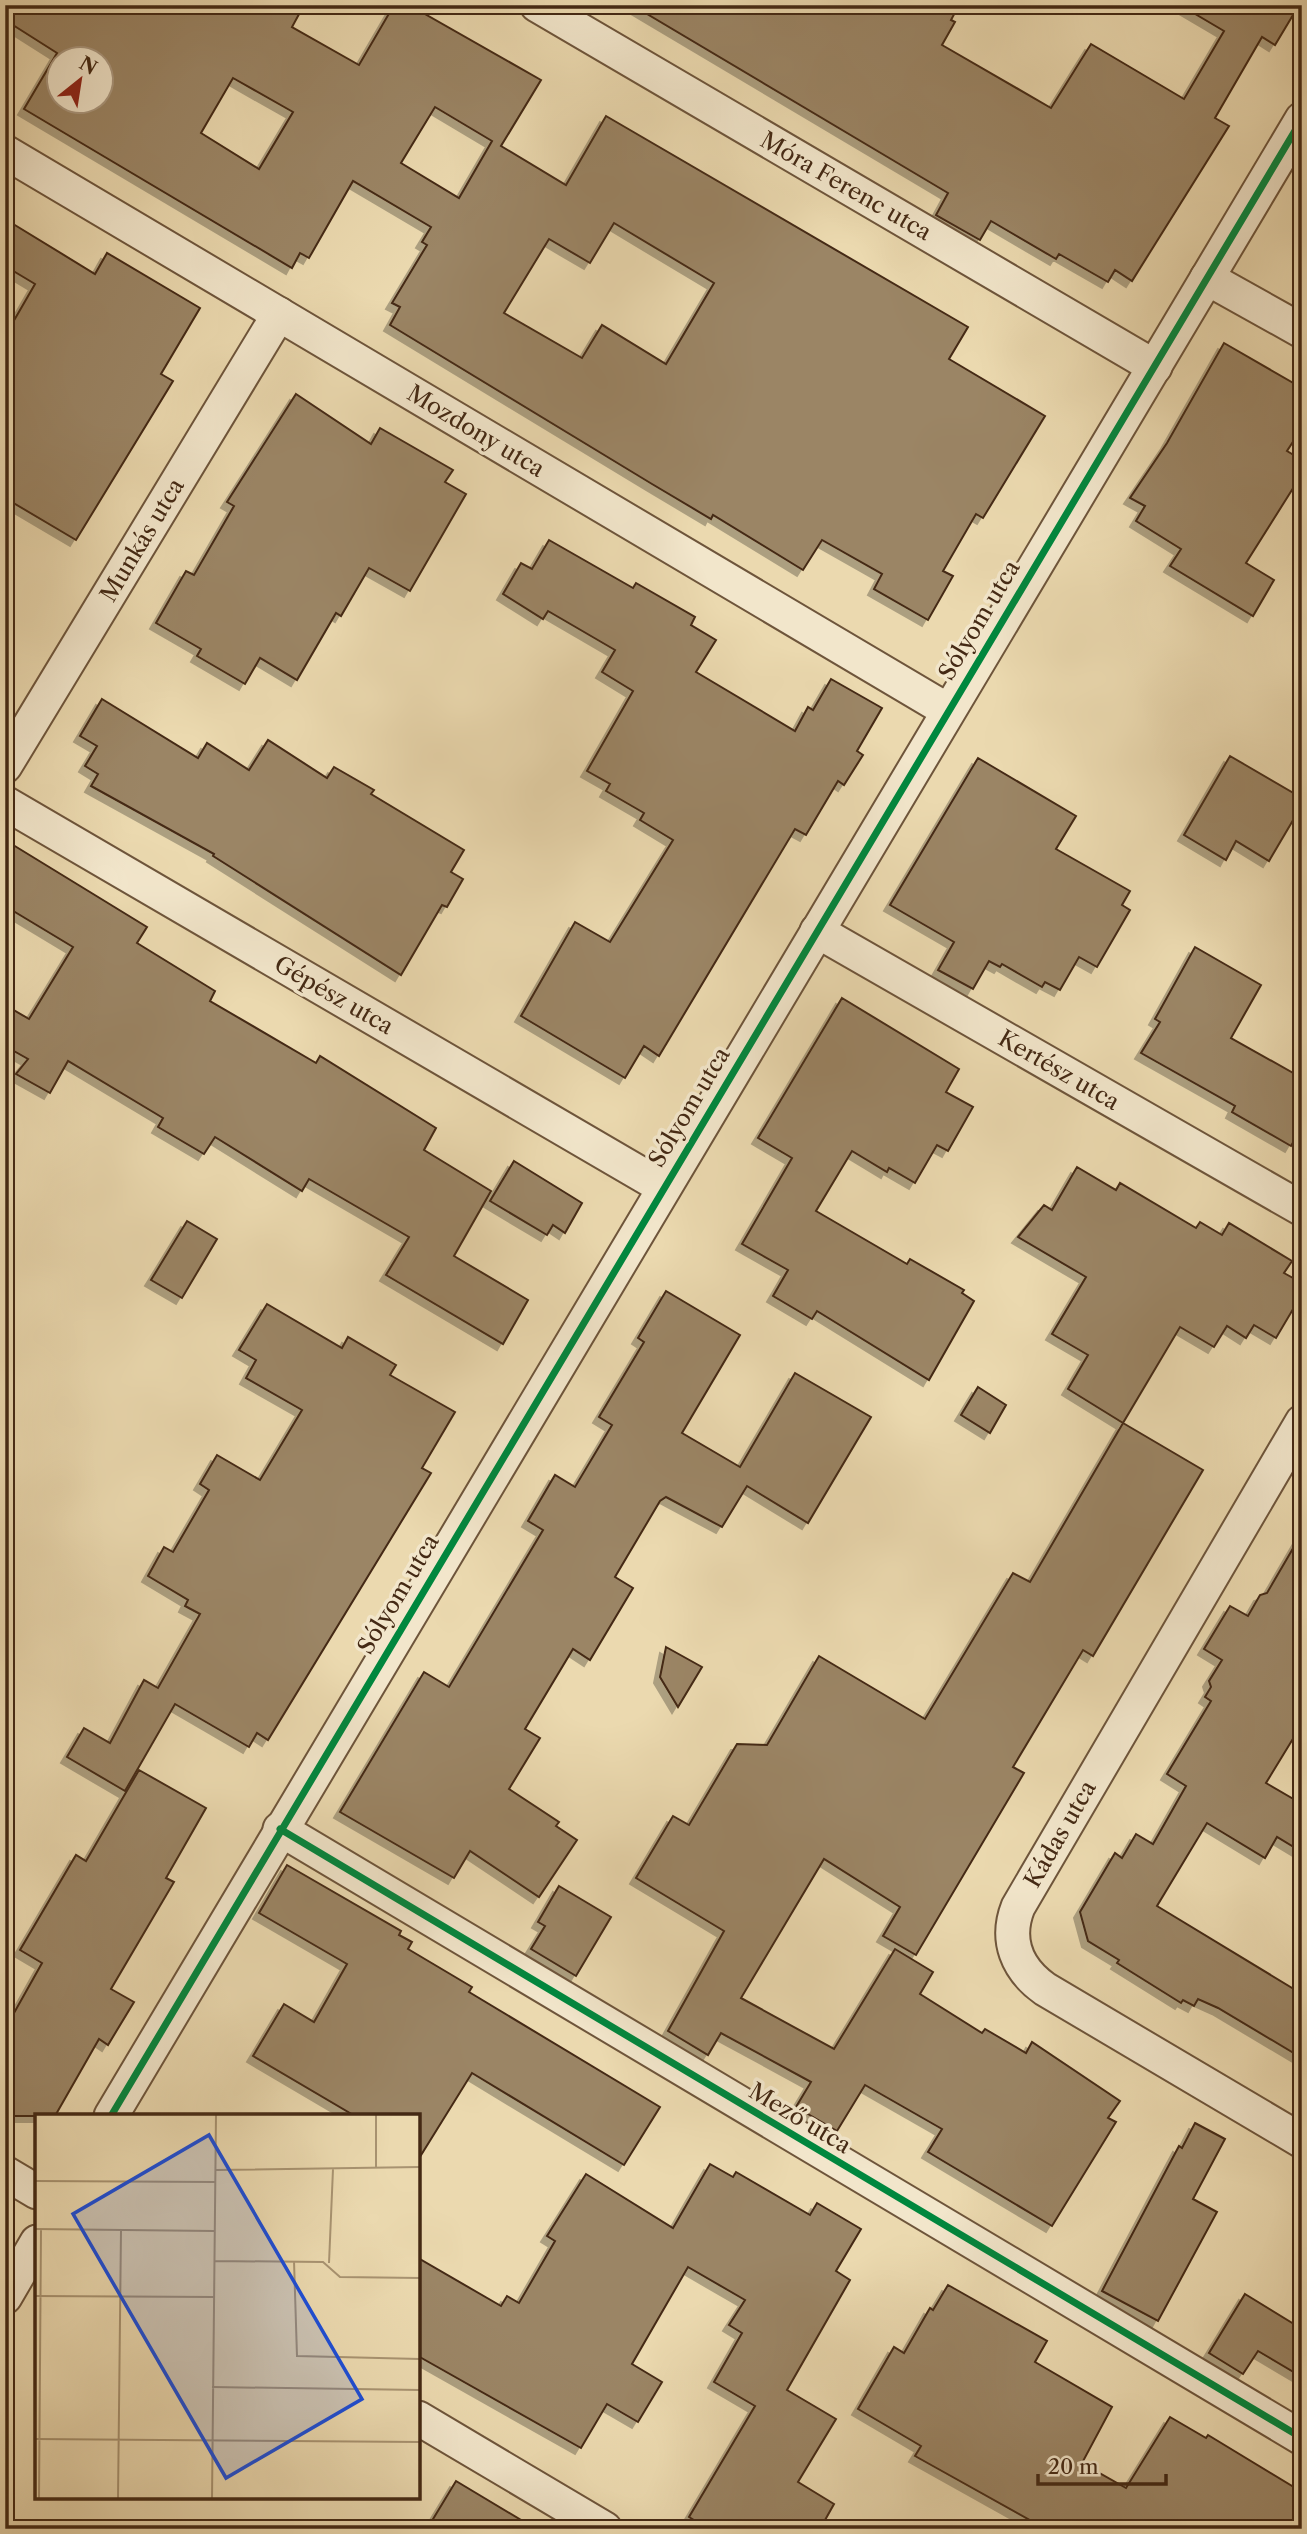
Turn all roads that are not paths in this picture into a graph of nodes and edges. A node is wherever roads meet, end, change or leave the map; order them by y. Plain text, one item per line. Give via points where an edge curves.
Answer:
1 (537, 5) edge
2 (1302, 119) edge
3 (5, 152) edge
4 (1207, 278) junction
5 (279, 314) junction
6 (1302, 331) edge
7 (1154, 367) junction
8 (947, 710) junction
9 (5, 766) edge
10 (5, 803) edge
11 (817, 931) junction
12 (663, 1187) junction
13 (1302, 1209) edge
14 (1302, 1422) edge
15 (280, 1829) junction
16 (112, 2114) edge
17 (1302, 2141) edge
18 (5, 2173) edge
19 (35, 2191) edge
20 (35, 2245) edge
21 (5, 2297) edge
22 (420, 2419) edge
23 (1302, 2438) edge
24 (605, 2529) edge

1 - 7 street, Móra Ferenc utca
2 - 4 street, Sólyom utca
3 - 5 street, Mozdony utca
4 - 6 street
4 - 7 street, Sólyom utca
5 - 8 street, Mozdony utca
5 - 9 street, Munkás utca
7 - 8 street, Sólyom utca
8 - 11 street, Sólyom utca
10 - 12 street, Gépész utca
11 - 12 street, Sólyom utca
11 - 13 street, Kertész utca
12 - 15 street, Sólyom utca
14 - 17 street, Kádas utca via 1018,1906 1012,1937 1020,1964 1039,1985
15 - 16 street, Sólyom utca
15 - 23 street, Mező utca
18 - 19 street
20 - 21 street
22 - 24 street

